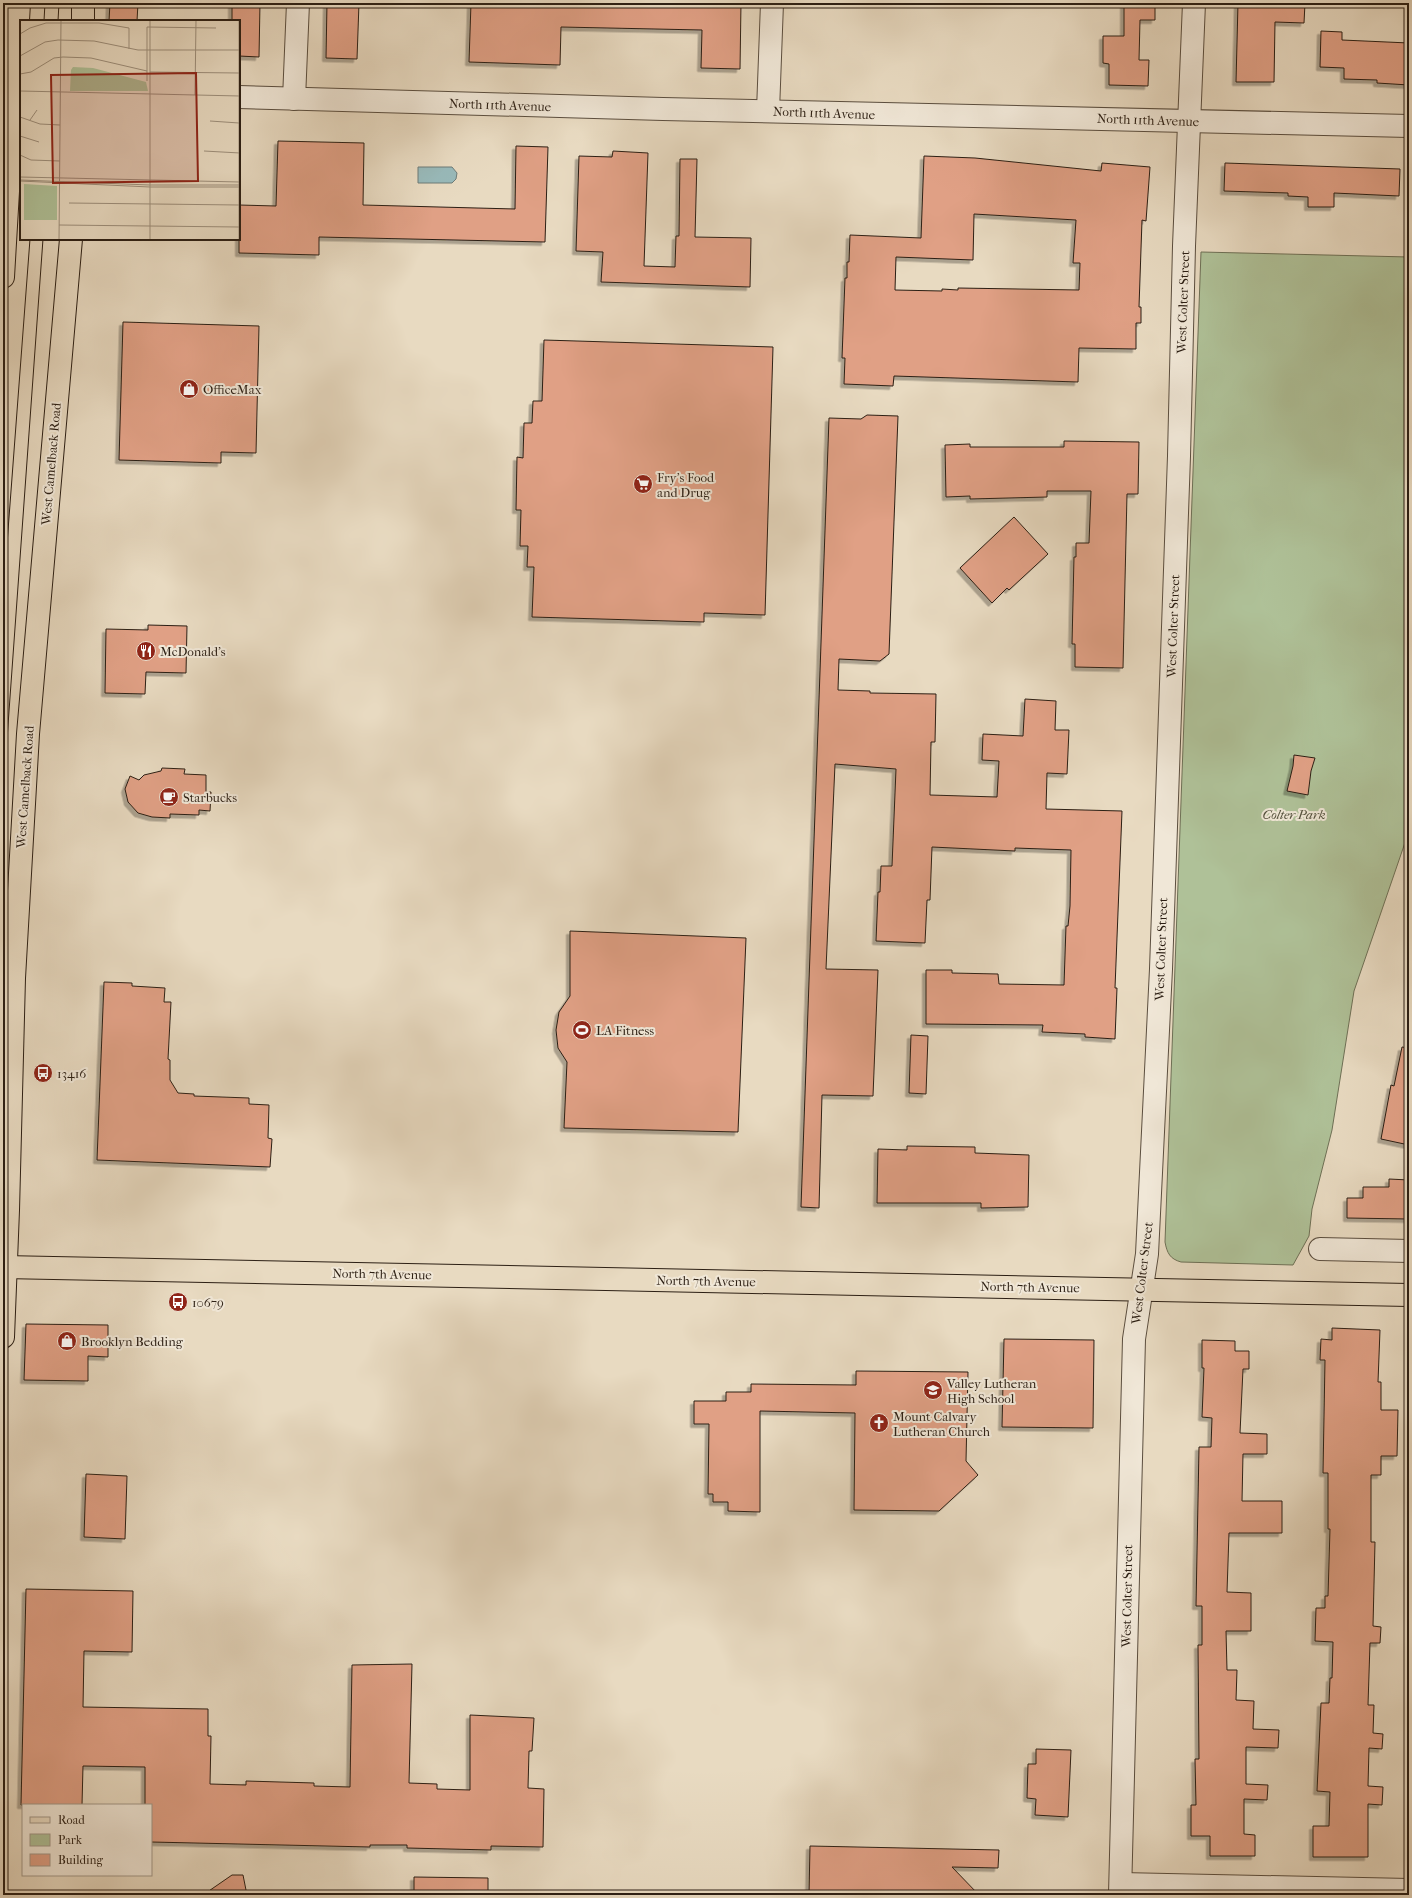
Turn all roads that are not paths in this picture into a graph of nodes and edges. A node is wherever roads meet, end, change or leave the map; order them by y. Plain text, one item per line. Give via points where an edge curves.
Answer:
1 (19, 3) edge
2 (83, 3) edge
3 (298, 3) edge
4 (772, 3) edge
5 (1194, 3) edge
6 (83, 20) edge
7 (13, 88) edge
8 (240, 97) edge
9 (294, 99) junction
10 (768, 111) junction
11 (1190, 121) junction
12 (1409, 126) edge
13 (71, 240) edge
14 (3, 277) edge
15 (1320, 1249) dead end
16 (1409, 1251) edge
17 (4, 1267) edge
18 (1142, 1290) junction
19 (1409, 1295) edge
20 (3, 1337) edge
21 (1121, 1889) edge
22 (1409, 1890) edge

1 - 7 main road
2 - 6 main road
3 - 9 street
4 - 10 street
5 - 11 street, West Colter Street
7 - 14 main road
8 - 9 street, North 11th Avenue
9 - 10 street, North 11th Avenue
10 - 11 street, North 11th Avenue
11 - 12 street, North 11th Avenue
11 - 18 street, West Colter Street via 1161,969 1147,1254
13 - 17 main road, West Camelback Road via 28,734 14,978 8,1210
15 - 16 street
17 - 18 main road, North 7th Avenue
17 - 20 main road, West Camelback Road
18 - 19 main road, North 7th Avenue
18 - 21 street, West Colter Street via 1134,1339
21 - 22 street

